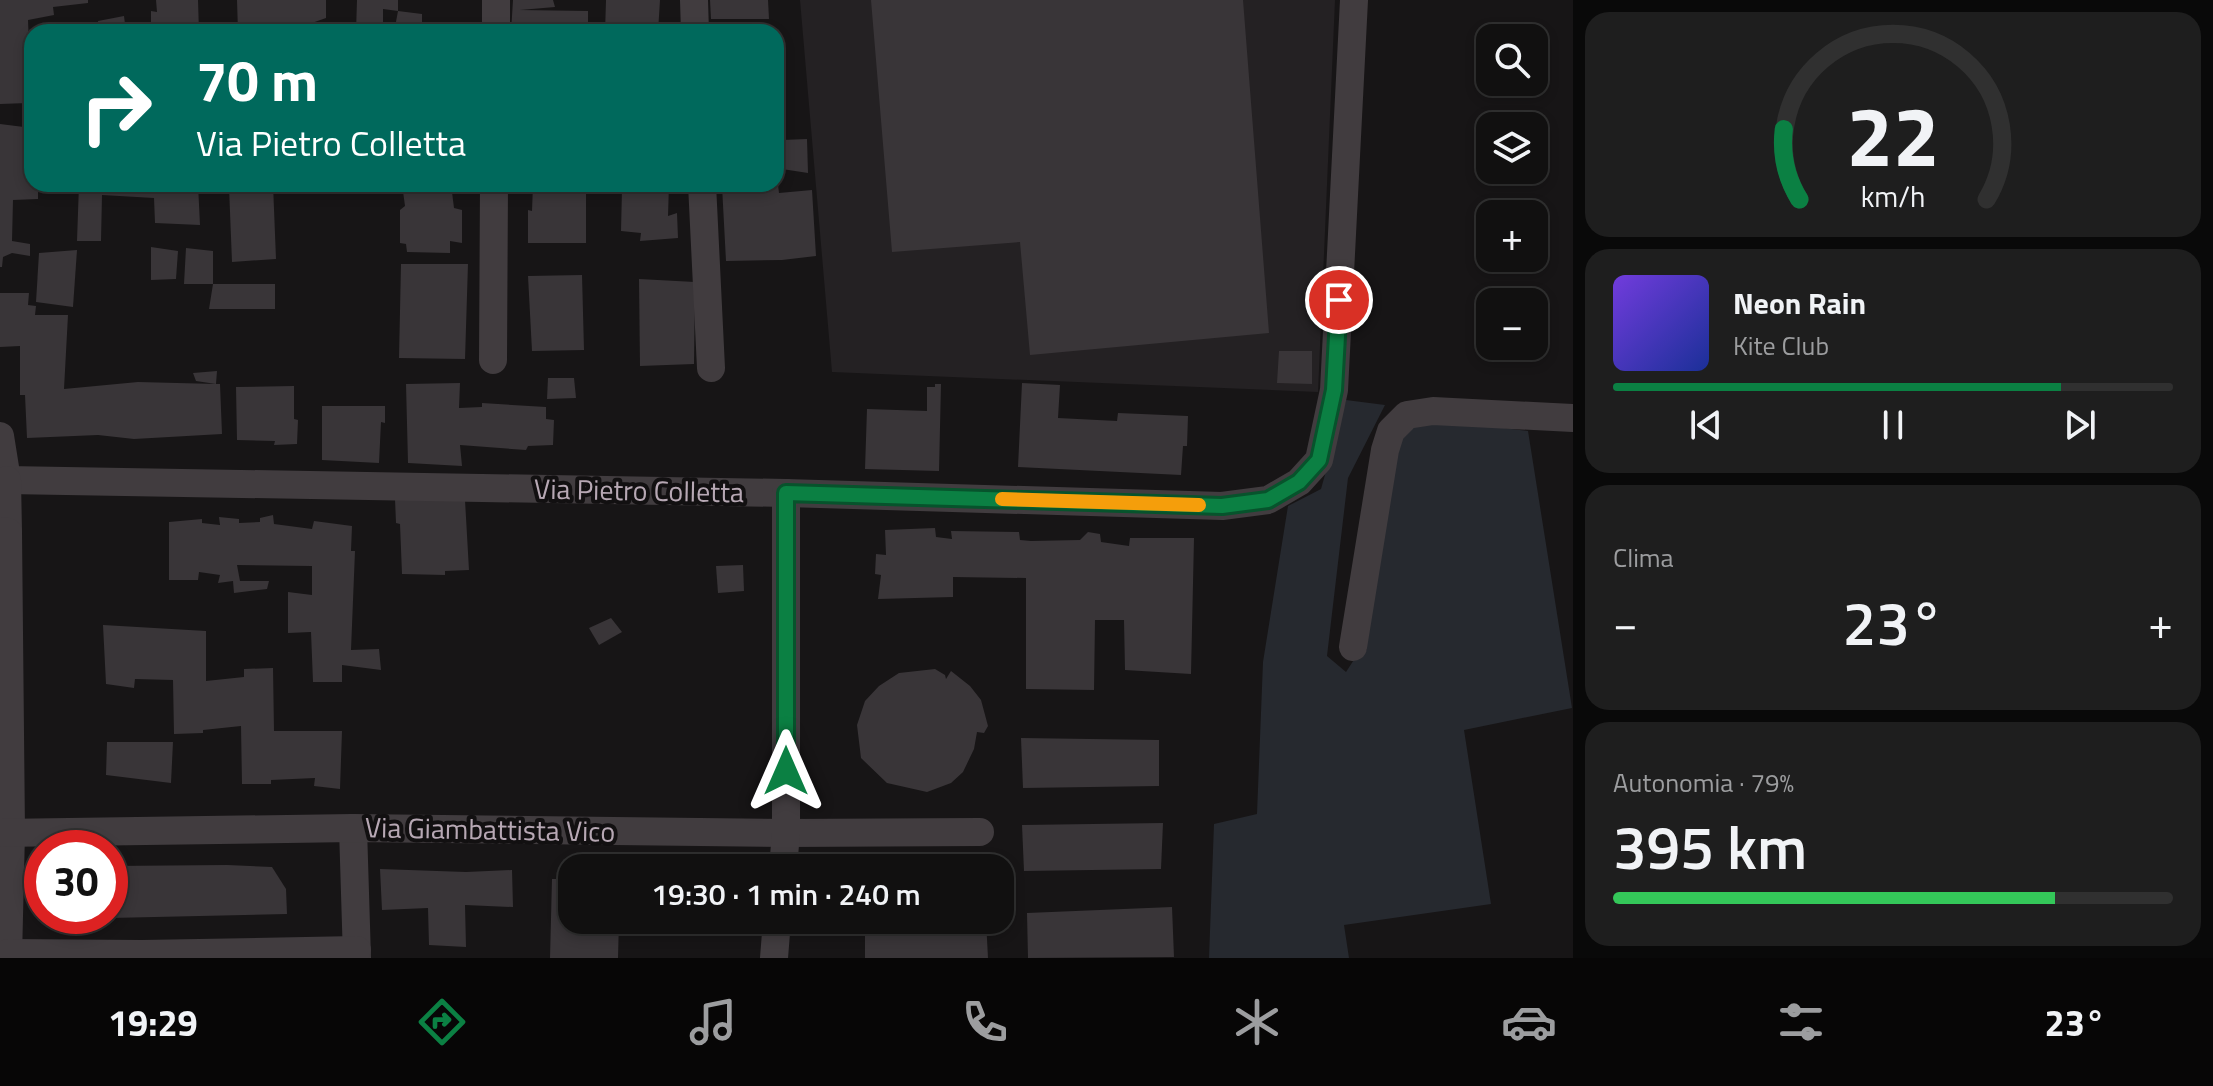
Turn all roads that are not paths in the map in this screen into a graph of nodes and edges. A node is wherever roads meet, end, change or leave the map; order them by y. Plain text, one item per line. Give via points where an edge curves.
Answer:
1 (496, 0) edge
2 (694, 0) edge
3 (1354, 0) edge
4 (496, 24) edge
5 (695, 24) edge
6 (494, 192) edge
7 (702, 192) edge
8 (493, 360) dead end
9 (711, 368) dead end
10 (1573, 418) edge
11 (0, 436) edge
12 (7, 480) junction
13 (786, 493) junction
14 (4, 531) edge
15 (1353, 647) dead end
16 (353, 828) junction
17 (980, 832) dead end
18 (6, 833) edge
19 (786, 833) junction
20 (784, 854) edge
21 (776, 934) edge
22 (357, 954) edge
23 (8, 956) edge
24 (142, 956) edge
25 (774, 958) edge

1 - 4 street
2 - 5 street
3 - 13 street, Via Pietro Colletta via 1334,390 1319,460 1299,482 1268,500 1222,506
6 - 8 street
7 - 9 street
10 - 15 street via 1433,411 1407,415 1391,431
11 - 12 street
12 - 13 street, Via Pietro Colletta
12 - 14 street
13 - 19 street
14 - 18 street
16 - 18 street, Via Giambattista Vico
16 - 19 street, Via Giambattista Vico
16 - 22 street
17 - 19 street, Via Giambattista Vico
18 - 23 street
19 - 20 street
21 - 25 street
22 - 24 street
23 - 24 street

